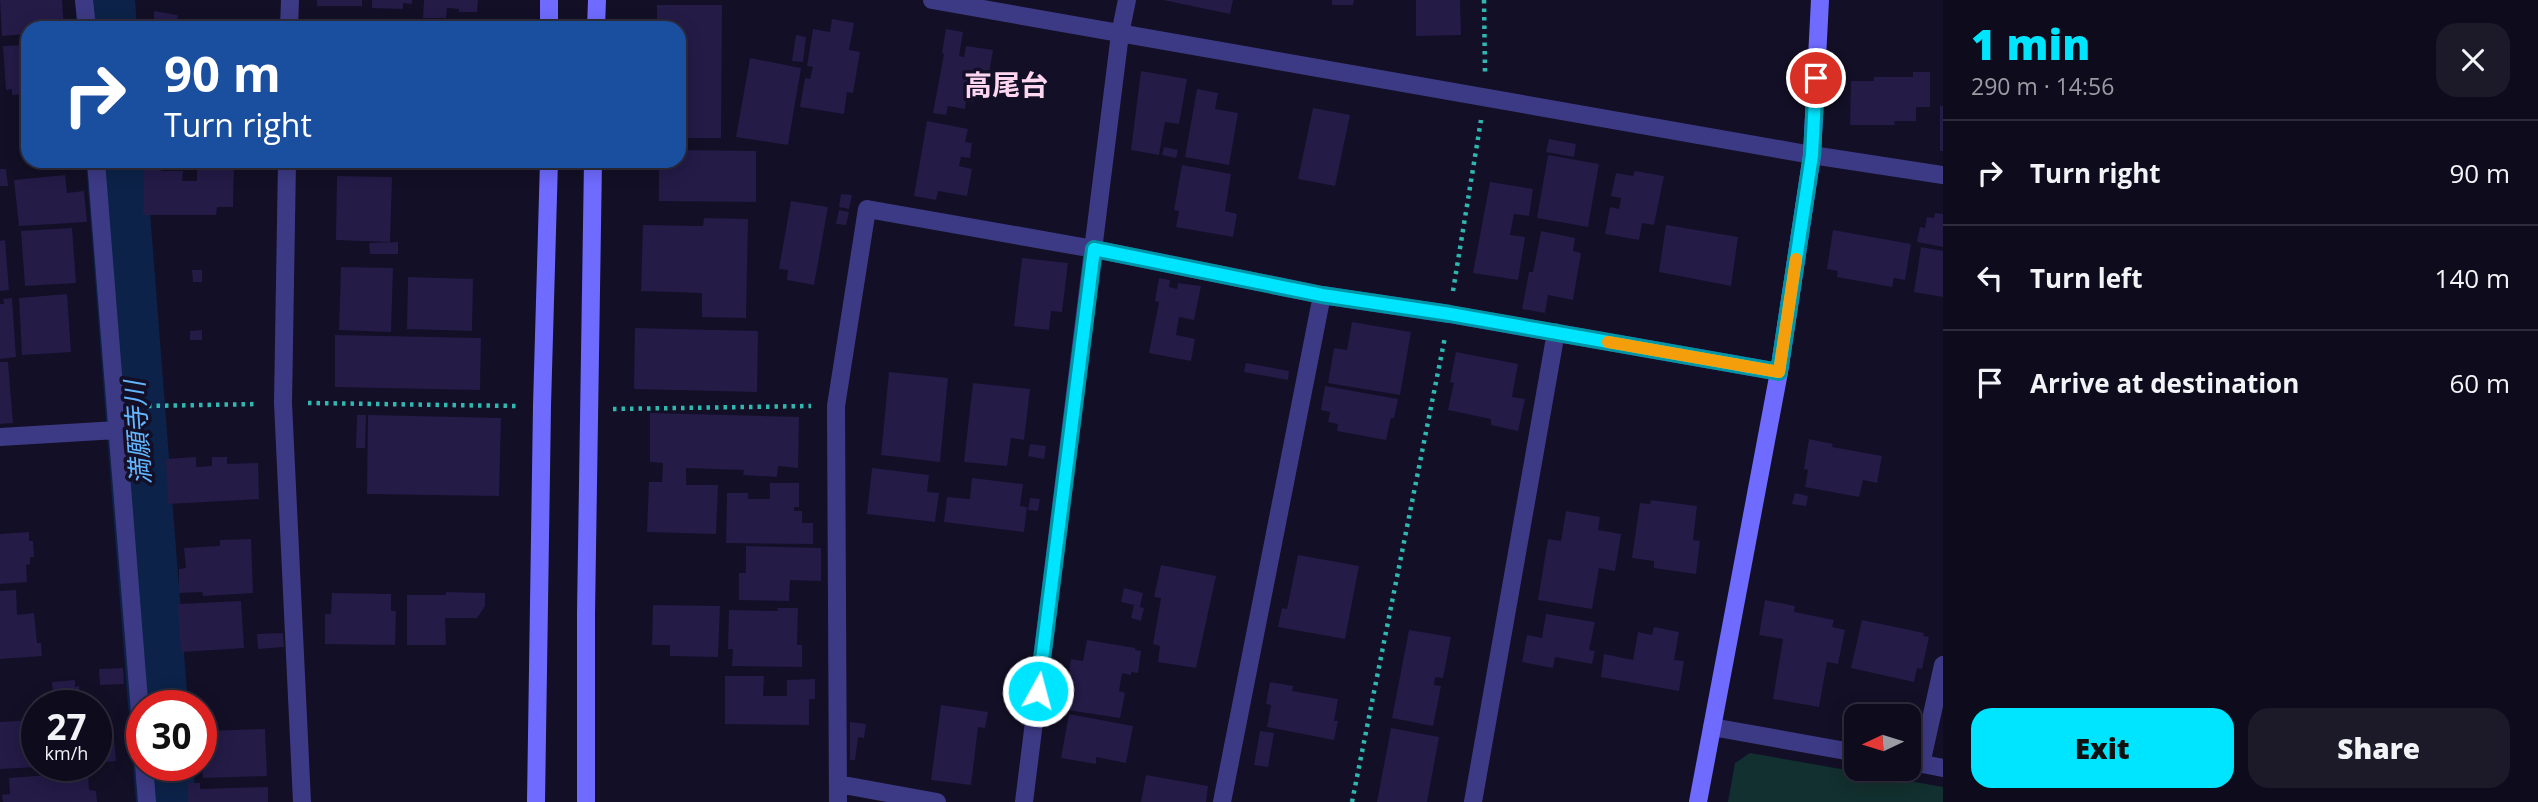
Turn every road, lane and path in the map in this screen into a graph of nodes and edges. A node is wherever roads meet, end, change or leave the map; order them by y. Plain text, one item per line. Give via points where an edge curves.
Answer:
1 (84, 0) edge
2 (290, 0) edge
3 (549, 0) edge
4 (597, 0) edge
5 (932, 0) edge
6 (1127, 0) edge
7 (1484, 0) edge
8 (1820, 0) edge
9 (86, 21) edge
10 (289, 21) edge
11 (549, 21) edge
12 (596, 21) edge
13 (1120, 34) junction
14 (1485, 96) junction
15 (1812, 155) junction
16 (97, 168) edge
17 (287, 168) edge
18 (549, 168) edge
19 (593, 168) edge
20 (1943, 175) edge
21 (1094, 249) junction
22 (1322, 295) junction
23 (1450, 314) junction
24 (1556, 332) junction
25 (1779, 372) junction
26 (283, 403) junction
27 (148, 406) dead end
28 (542, 406) junction
29 (836, 406) junction
30 (590, 410) junction
31 (117, 430) junction
32 (0, 437) edge
33 (1943, 664) edge
34 (138, 690) edge
35 (1712, 727) junction
36 (1922, 738) edge
37 (1844, 750) edge
38 (1922, 764) edge
39 (1943, 768) edge
40 (145, 781) edge
41 (838, 793) edge
42 (147, 802) edge
43 (302, 802) edge
44 (536, 802) edge
45 (586, 802) edge
46 (937, 802) edge
47 (1024, 802) edge
48 (1222, 802) edge
49 (1352, 802) edge
50 (1474, 802) edge
51 (1698, 802) edge

1 - 9 street
2 - 10 street
3 - 11 street
4 - 12 street
5 - 13 street
6 - 13 street
7 - 14 path
8 - 15 street
13 - 14 street
13 - 21 street
14 - 15 street
14 - 23 path
15 - 20 street
15 - 25 street
16 - 31 street
17 - 26 street
18 - 28 street
19 - 30 street
21 - 22 street
21 - 29 street via 867,209
21 - 47 street
22 - 23 street
22 - 48 street
23 - 24 street
23 - 49 path
24 - 25 street
24 - 50 street
25 - 35 street
26 - 27 path
26 - 28 path
26 - 43 street
28 - 44 street
29 - 30 path
29 - 41 street
30 - 45 street
31 - 32 street
31 - 34 street
33 - 36 street
35 - 37 street
35 - 51 street
38 - 39 street
40 - 42 street
41 - 46 street

